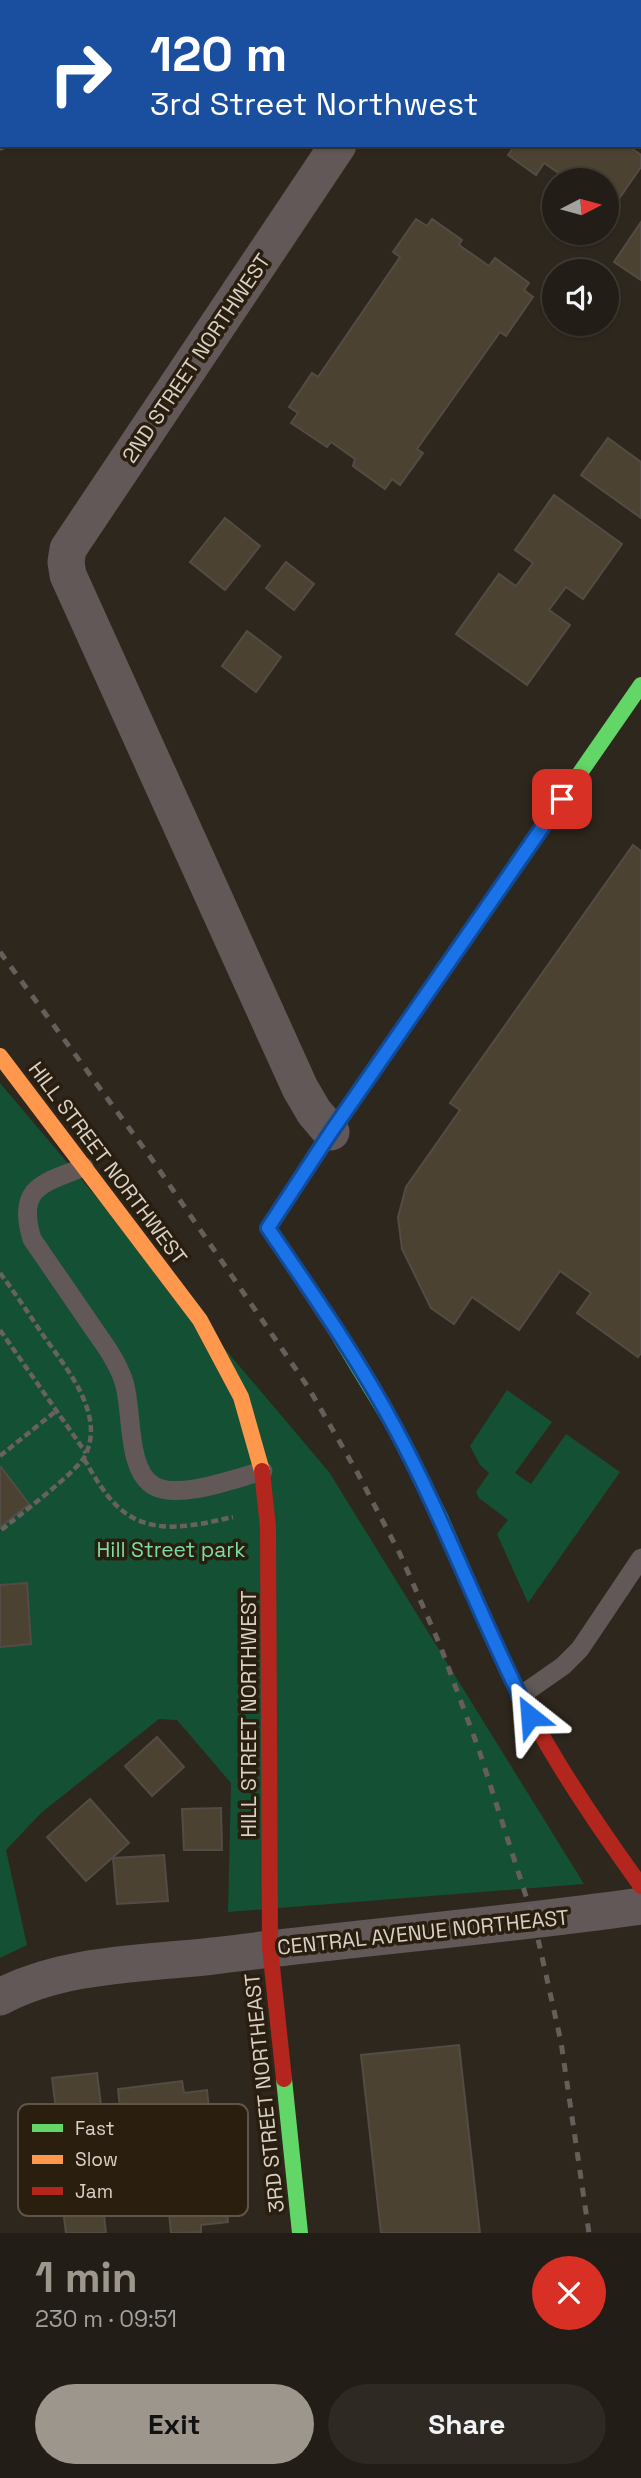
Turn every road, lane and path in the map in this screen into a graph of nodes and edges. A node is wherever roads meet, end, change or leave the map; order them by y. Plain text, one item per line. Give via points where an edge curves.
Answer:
1 (337, 147) edge
2 (641, 685) edge
3 (0, 1056) edge
4 (331, 1132) junction
5 (84, 1167) junction
6 (0, 1273) edge
7 (2, 1281) edge
8 (0, 1330) edge
9 (56, 1411) junction
10 (86, 1453) junction
11 (0, 1456) edge
12 (263, 1471) junction
13 (0, 1531) edge
14 (641, 1558) edge
15 (520, 1696) junction
16 (641, 1885) edge
17 (641, 1906) edge
18 (270, 1948) junction
19 (0, 1997) edge
20 (300, 2233) edge

1 - 4 street, 2ND STREET NORTHWEST via 68,549 66,562 300,1088
2 - 4 street
3 - 5 street, HILL STREET NORTHWEST
4 - 15 street via 268,1228 394,1426
5 - 12 street, HILL STREET NORTHWEST via 200,1320 241,1397
5 - 12 lane via 36,1189 28,1201 26,1221 32,1239 108,1350 123,1380 141,1473 166,1491
6 - 7 path
7 - 10 path via 72,1377 90,1424
8 - 9 path
9 - 10 path
9 - 11 path
10 - 13 path
12 - 18 street, HILL STREET NORTHWEST via 268,1527
14 - 15 lane via 580,1649
15 - 16 street via 584,1808
17 - 18 street, CENTRAL AVENUE NORTHEAST
18 - 19 street, CENTRAL AVENUE NORTHEAST via 88,1970 41,1980
18 - 20 street, 3RD STREET NORTHEAST

